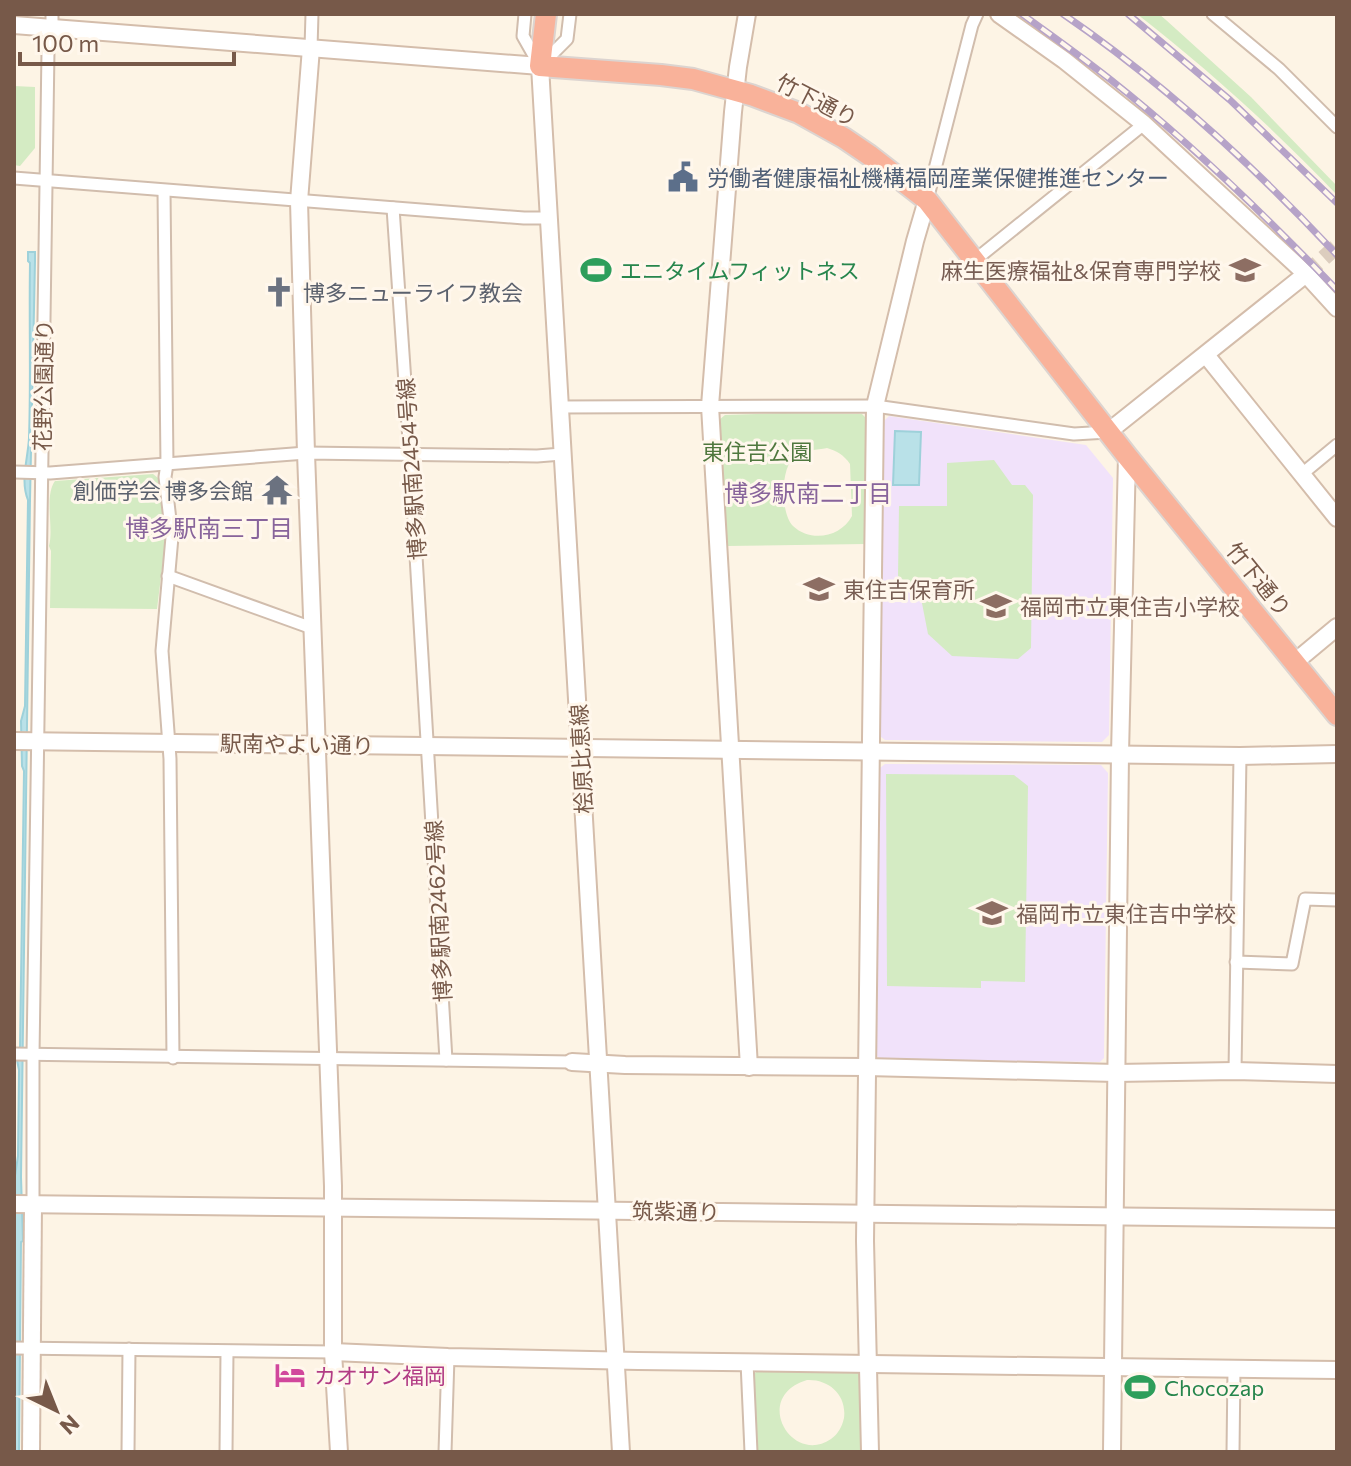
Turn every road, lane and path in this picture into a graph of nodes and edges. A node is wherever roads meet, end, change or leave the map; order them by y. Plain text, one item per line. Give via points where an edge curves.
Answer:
1 (312, 14) edge
2 (525, 14) edge
3 (546, 14) edge
4 (570, 14) edge
5 (747, 14) edge
6 (977, 14) edge
7 (999, 14) edge
8 (1213, 14) edge
9 (52, 21) edge
10 (14, 25) edge
11 (311, 48) junction
12 (540, 66) junction
13 (736, 90) junction
14 (1144, 124) junction
15 (1337, 127) edge
16 (14, 178) edge
17 (46, 181) junction
18 (164, 191) junction
19 (927, 200) junction
20 (299, 201) junction
21 (393, 208) junction
22 (548, 218) junction
23 (975, 260) junction
24 (1306, 274) junction
25 (1337, 308) edge
26 (1206, 355) junction
27 (710, 406) junction
28 (875, 406) junction
29 (560, 407) junction
30 (1108, 432) junction
31 (1337, 445) edge
32 (306, 453) junction
33 (562, 454) junction
34 (410, 455) junction
35 (1127, 456) junction
36 (167, 464) junction
37 (14, 472) edge
38 (41, 474) junction
39 (1302, 474) junction
40 (1337, 518) edge
41 (168, 576) junction
42 (1337, 627) edge
43 (312, 628) junction
44 (1295, 662) junction
45 (1337, 715) edge
46 (428, 738) junction
47 (14, 741) edge
48 (38, 742) junction
49 (169, 743) junction
50 (317, 744) junction
51 (581, 748) junction
52 (730, 750) junction
53 (871, 752) junction
54 (1120, 754) junction
55 (1337, 754) edge
56 (1240, 756) junction
57 (429, 763) joint
58 (1337, 900) edge
59 (1236, 962) junction
60 (14, 1054) edge
61 (33, 1055) junction
62 (173, 1058) junction
63 (328, 1060) junction
64 (446, 1060) junction
65 (572, 1062) joint
66 (598, 1063) junction
67 (749, 1067) junction
68 (866, 1067) junction
69 (1235, 1071) junction
70 (1116, 1073) junction
71 (1337, 1074) edge
72 (14, 1204) edge
73 (33, 1204) junction
74 (334, 1207) junction
75 (607, 1211) junction
76 (865, 1214) junction
77 (1115, 1218) junction
78 (1337, 1219) edge
79 (14, 1348) edge
80 (32, 1349) junction
81 (129, 1349) junction
82 (227, 1352) junction
83 (333, 1352) junction
84 (448, 1357) junction
85 (616, 1360) junction
86 (747, 1362) junction
87 (868, 1364) junction
88 (1114, 1367) junction
89 (1234, 1369) junction
90 (1337, 1370) edge
91 (31, 1452) edge
92 (128, 1452) edge
93 (226, 1452) edge
94 (339, 1452) edge
95 (445, 1452) edge
96 (621, 1452) edge
97 (751, 1452) edge
98 (870, 1452) edge
99 (1112, 1452) edge
100 (1233, 1452) edge

1 - 11 street
2 - 12 street via 523,36
3 - 12 highway
4 - 12 street via 567,39
5 - 13 street
6 - 19 street
7 - 14 street
8 - 15 street
9 - 10 street, 竹下通り
9 - 11 street, 竹下通り
9 - 17 street, 花野公園通り
11 - 12 street, 竹下通り
11 - 20 street
12 - 13 highway, 竹下通り via 661,75
12 - 22 street, 桧原比恵線
13 - 19 highway, 竹下通り via 822,125
13 - 27 street
14 - 23 street
14 - 24 street
16 - 17 street
17 - 18 street
17 - 38 street, 花野公園通り
18 - 20 street
18 - 36 street
19 - 23 highway, 竹下通り
19 - 28 street
20 - 21 street
20 - 32 street
21 - 22 street
21 - 34 street, 博多駅南2454号線
22 - 29 street, 桧原比恵線
23 - 30 highway, 竹下通り
24 - 25 street
24 - 26 street
26 - 30 street
26 - 39 street
27 - 28 street
27 - 29 street
27 - 52 street
28 - 30 street via 1074,434
28 - 53 street
29 - 33 street, 桧原比恵線
30 - 35 highway, 竹下通り
31 - 39 street
32 - 34 street
32 - 36 street
32 - 43 street
33 - 34 street
33 - 51 street, 桧原比恵線
34 - 46 street, 博多駅南2454号線
35 - 44 highway, 竹下通り
35 - 54 street
36 - 38 street
36 - 41 street via 172,537
37 - 38 street
38 - 48 street, 花野公園通り
39 - 40 street
41 - 43 street
41 - 49 street via 162,651
42 - 44 street
43 - 50 street
44 - 45 highway, 竹下通り
46 - 50 street, 駅南やよい通り
46 - 51 street, 駅南やよい通り
46 - 57 street, 博多駅南2454号線
47 - 48 street, 駅南やよい通り
48 - 49 street, 駅南やよい通り
48 - 61 street, 花野公園通り
49 - 50 street, 駅南やよい通り
49 - 62 street
50 - 63 street
51 - 52 street, 駅南やよい通り
51 - 66 street, 桧原比恵線
52 - 53 street, 駅南やよい通り
52 - 67 street
53 - 54 street, 駅南やよい通り
53 - 68 street
54 - 56 street, 駅南やよい通り
54 - 70 street
55 - 56 street, 駅南やよい通り
56 - 59 street
57 - 64 street, 博多駅南2462号線
58 - 59 street via 1305,899 1292,964
59 - 69 street
60 - 61 street
61 - 62 street
61 - 73 street, 花野公園通り
62 - 63 street
63 - 64 street
63 - 74 street
64 - 65 street
65 - 66 street
66 - 67 street
66 - 75 street, 桧原比恵線
67 - 68 street
68 - 70 street
68 - 76 street
69 - 70 street
69 - 71 street
70 - 77 street
72 - 73 street, 筑紫通り
73 - 74 street, 筑紫通り
73 - 80 street
74 - 75 street, 筑紫通り
74 - 83 street
75 - 76 street, 筑紫通り
75 - 85 street, 桧原比恵線
76 - 77 street, 筑紫通り
76 - 87 street
77 - 78 street, 筑紫通り
77 - 88 street
79 - 80 street
80 - 81 street
80 - 91 street
81 - 82 street
81 - 92 street
82 - 83 street
82 - 93 street
83 - 84 street
83 - 94 street
84 - 85 street
84 - 95 street
85 - 86 street
85 - 96 street, 桧原比恵線
86 - 87 street
86 - 97 street
87 - 88 street
87 - 98 street
88 - 89 street
88 - 99 street
89 - 90 street
89 - 100 street

